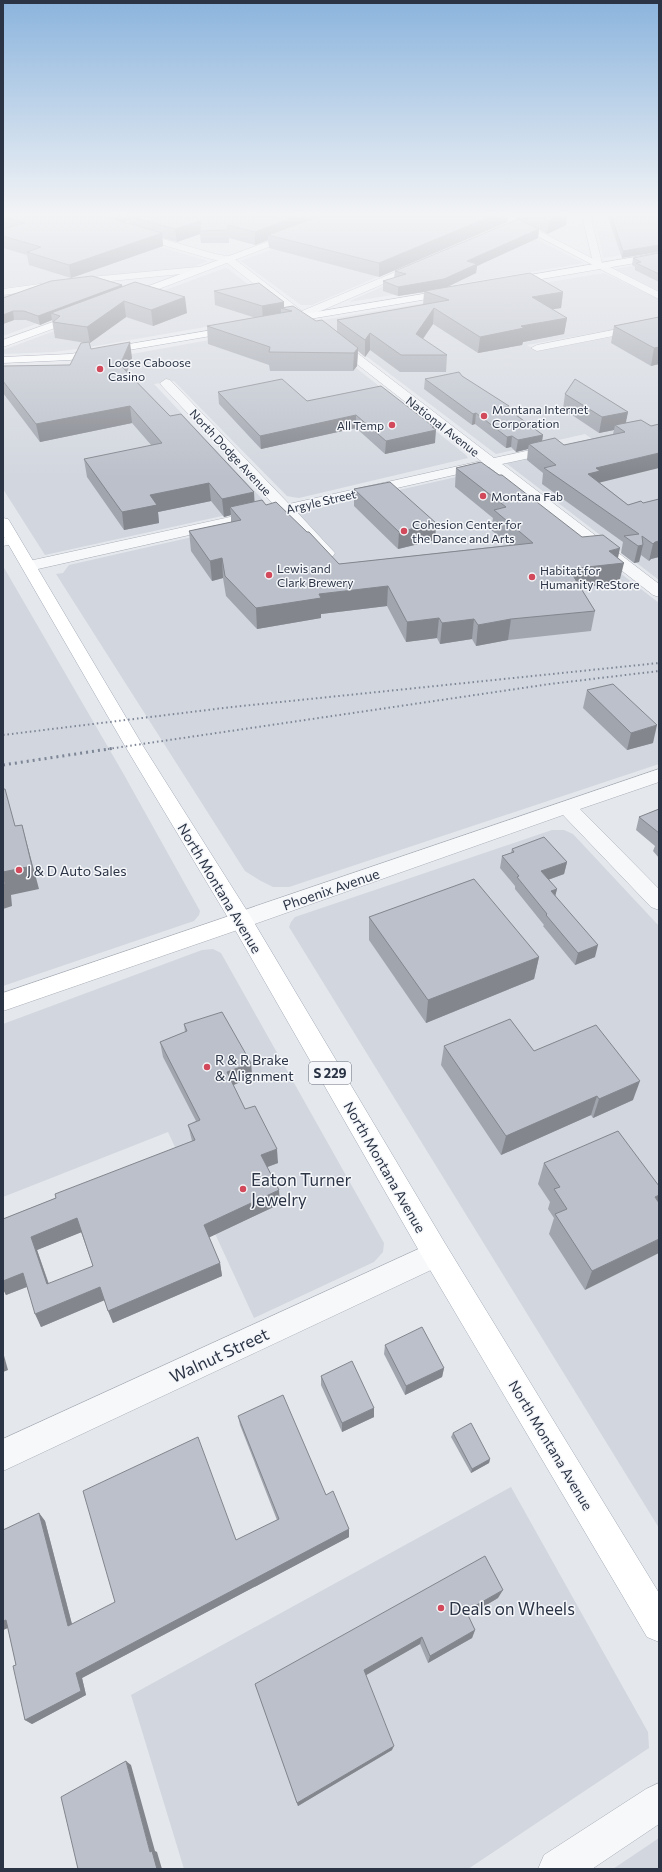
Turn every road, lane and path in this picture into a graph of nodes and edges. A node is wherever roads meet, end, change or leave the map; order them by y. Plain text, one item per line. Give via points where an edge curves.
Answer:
1 (285, 302) edge
2 (334, 302) edge
3 (386, 302) edge
4 (93, 311) edge
5 (303, 316) junction
6 (268, 323) edge
7 (659, 324) edge
8 (246, 327) edge
9 (3, 344) edge
10 (537, 348) dead end
11 (3, 360) edge
12 (166, 383) dead end
13 (574, 444) edge
14 (490, 463) junction
15 (284, 509) junction
16 (6, 534) edge
17 (337, 563) edge
18 (29, 566) junction
19 (659, 592) edge
20 (659, 775) edge
21 (566, 807) junction
22 (659, 902) edge
23 (241, 920) junction
24 (3, 1002) edge
25 (436, 1254) junction
26 (3, 1455) edge
27 (659, 1625) edge
28 (659, 1802) edge
29 (558, 1869) edge

1 - 5 street, National Avenue
2 - 5 street
3 - 5 main road
4 - 9 main road
5 - 6 main road
5 - 14 street, National Avenue
7 - 10 street
8 - 11 main road via 70,357
12 - 15 street, North Dodge Avenue
13 - 14 street, Argyle Street
14 - 15 street, Argyle Street
14 - 19 street, National Avenue
15 - 17 street, North Dodge Avenue
15 - 18 street, Argyle Street
16 - 18 main road, North Montana Avenue / S 229
18 - 23 main road, North Montana Avenue / S 229 via 134,746
20 - 21 street, Phoenix Avenue
21 - 22 street
21 - 23 street, Phoenix Avenue
23 - 24 main road, Phoenix Avenue
23 - 25 main road, North Montana Avenue / S 229
25 - 26 street, Walnut Street
25 - 27 main road, North Montana Avenue / S 229
28 - 29 street

